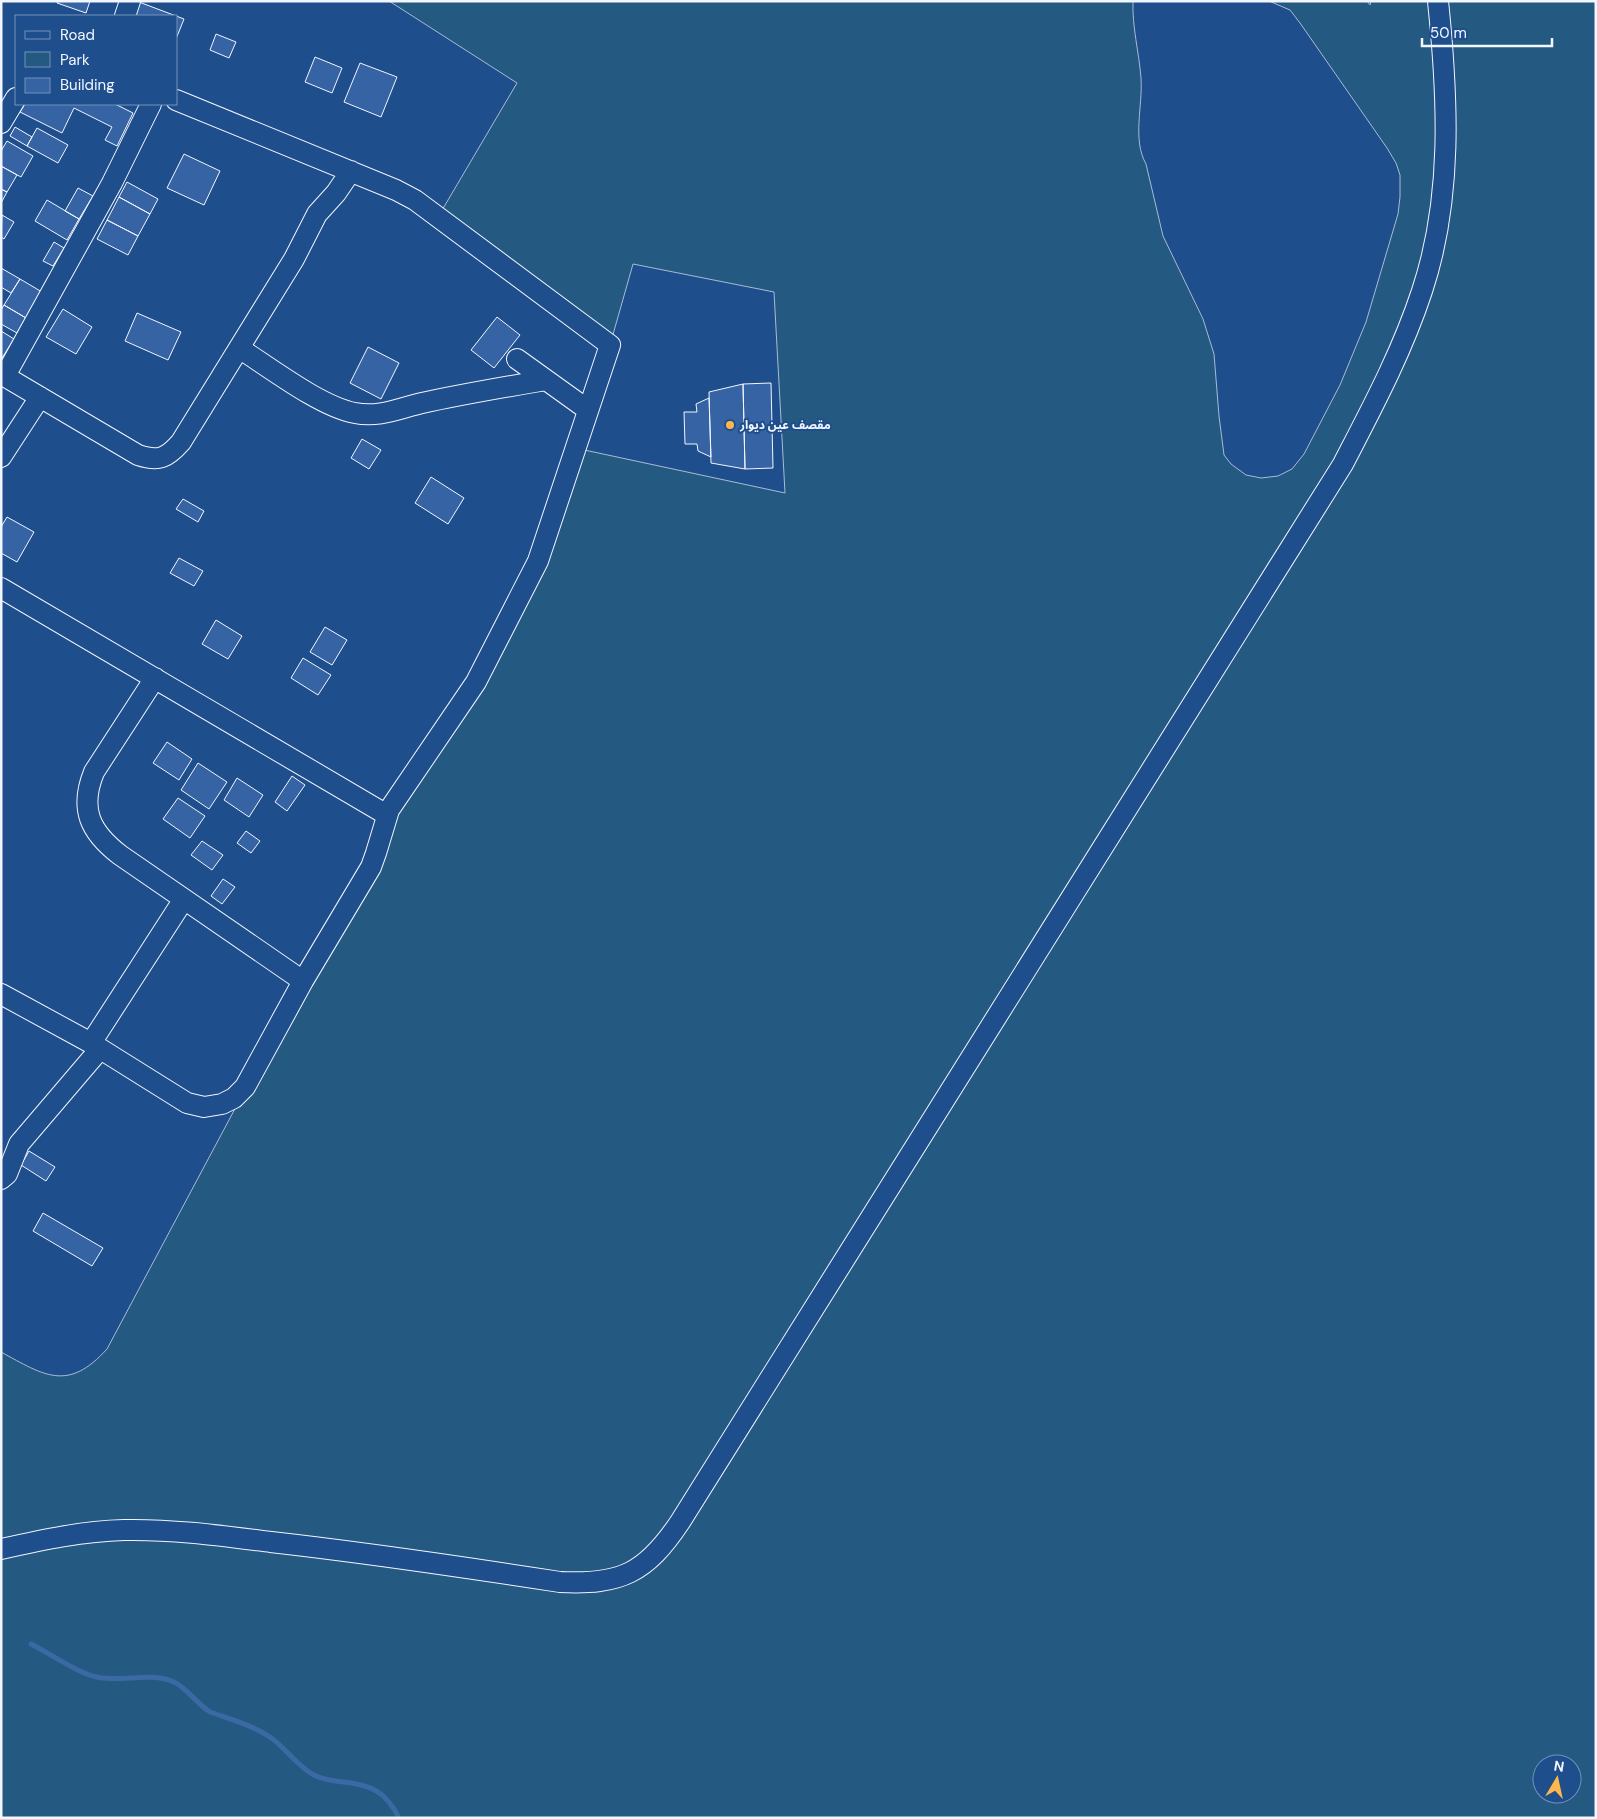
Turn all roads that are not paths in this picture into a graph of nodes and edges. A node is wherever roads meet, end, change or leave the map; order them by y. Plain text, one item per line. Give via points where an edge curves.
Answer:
1 (130, 1) edge
2 (1438, 1) edge
3 (125, 15) edge
4 (10, 100) edge
5 (178, 101) edge
6 (151, 105) edge
7 (1, 123) edge
8 (351, 171) junction
9 (239, 348) junction
10 (517, 360) dead end
11 (3, 375) edge
12 (546, 380) junction
13 (40, 397) junction
14 (588, 410) junction
15 (1, 457) edge
16 (1, 588) edge
17 (155, 678) junction
18 (387, 815) junction
19 (184, 899) junction
20 (303, 981) junction
21 (1, 994) edge
22 (95, 1046) junction
23 (1, 1179) edge
24 (1, 1549) edge

1 - 3 street
2 - 24 street via 1447,115 1438,227 1425,282 1408,329 1366,421 1343,464 680,1522 659,1550 633,1571 605,1582 584,1583 370,1553 154,1531 124,1530 57,1537
4 - 7 street
5 - 8 street
6 - 11 street via 112,183
8 - 9 street via 317,214 294,259
8 - 14 street via 415,200 610,345
9 - 12 street via 316,397 338,408 368,415
9 - 13 street via 181,442 170,453 157,459 138,455
10 - 12 street
11 - 13 street
12 - 14 street
13 - 15 street
14 - 18 street via 538,561 500,639 476,682
16 - 17 street
17 - 18 street
17 - 19 street via 94,772 88,789 87,810 94,830 109,847
18 - 20 street via 370,867
19 - 20 street
19 - 22 street
20 - 22 street via 249,1082 240,1093 222,1104 204,1107 187,1103
21 - 22 street
22 - 23 street via 19,1144 7,1174

